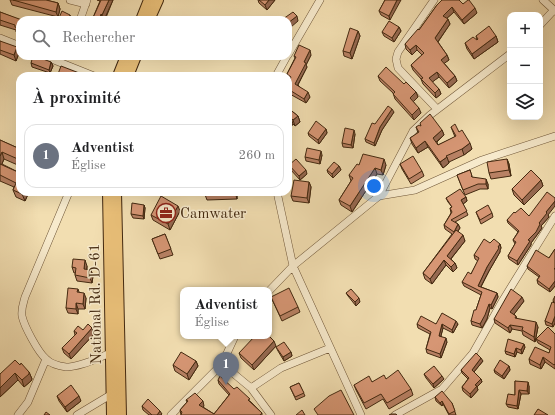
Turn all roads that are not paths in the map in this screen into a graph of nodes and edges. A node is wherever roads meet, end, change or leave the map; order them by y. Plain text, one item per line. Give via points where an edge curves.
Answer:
1 (70, 0) edge
2 (149, 0) edge
3 (158, 0) edge
4 (320, 0) edge
5 (434, 0) edge
6 (543, 0) edge
7 (86, 2) edge
8 (554, 11) edge
9 (81, 16) edge
10 (143, 16) edge
11 (151, 16) edge
12 (543, 22) edge
13 (0, 38) edge
14 (16, 44) edge
15 (292, 48) edge
16 (507, 56) edge
17 (54, 60) edge
18 (64, 60) edge
19 (124, 60) edge
20 (134, 60) edge
21 (285, 60) edge
22 (63, 64) junction
23 (84, 72) edge
24 (120, 72) edge
25 (130, 72) edge
26 (278, 72) edge
27 (437, 109) junction
28 (555, 136) edge
29 (67, 196) edge
30 (108, 196) edge
31 (116, 196) edge
32 (278, 196) edge
33 (379, 196) junction
34 (555, 216) edge
35 (293, 266) junction
36 (272, 288) edge
37 (234, 339) edge
38 (330, 348) junction
39 (111, 353) junction
40 (46, 359) junction
41 (222, 364) junction
42 (250, 388) junction
43 (112, 394) junction
44 (18, 415) edge
45 (77, 415) edge
46 (112, 415) edge
47 (121, 415) edge
48 (171, 415) edge
49 (271, 415) edge
50 (361, 415) edge
51 (395, 415) edge

1 - 7 street
2 - 10 highway
3 - 11 highway
4 - 15 street
5 - 27 street via 398,52 396,59 398,68
6 - 8 street
7 - 9 street
8 - 12 street
13 - 14 street
16 - 27 street
17 - 22 street
18 - 22 street
19 - 24 highway
20 - 25 highway
21 - 26 street
22 - 23 street
27 - 33 street via 413,131
28 - 33 street via 482,160 415,190
29 - 40 street via 22,308 26,328
30 - 39 highway, National Rd. D-61
31 - 47 highway, National Rd. D-61
32 - 35 street
33 - 35 street
34 - 51 street via 473,353 442,389
35 - 36 street
35 - 38 street
37 - 41 street
38 - 42 street via 281,368
38 - 50 street
39 - 40 street via 66,367
39 - 43 highway, National Rd. D-61
40 - 44 street via 28,402
41 - 42 street
41 - 48 street
42 - 49 street
43 - 45 street
43 - 46 highway, National Rd. D-61

